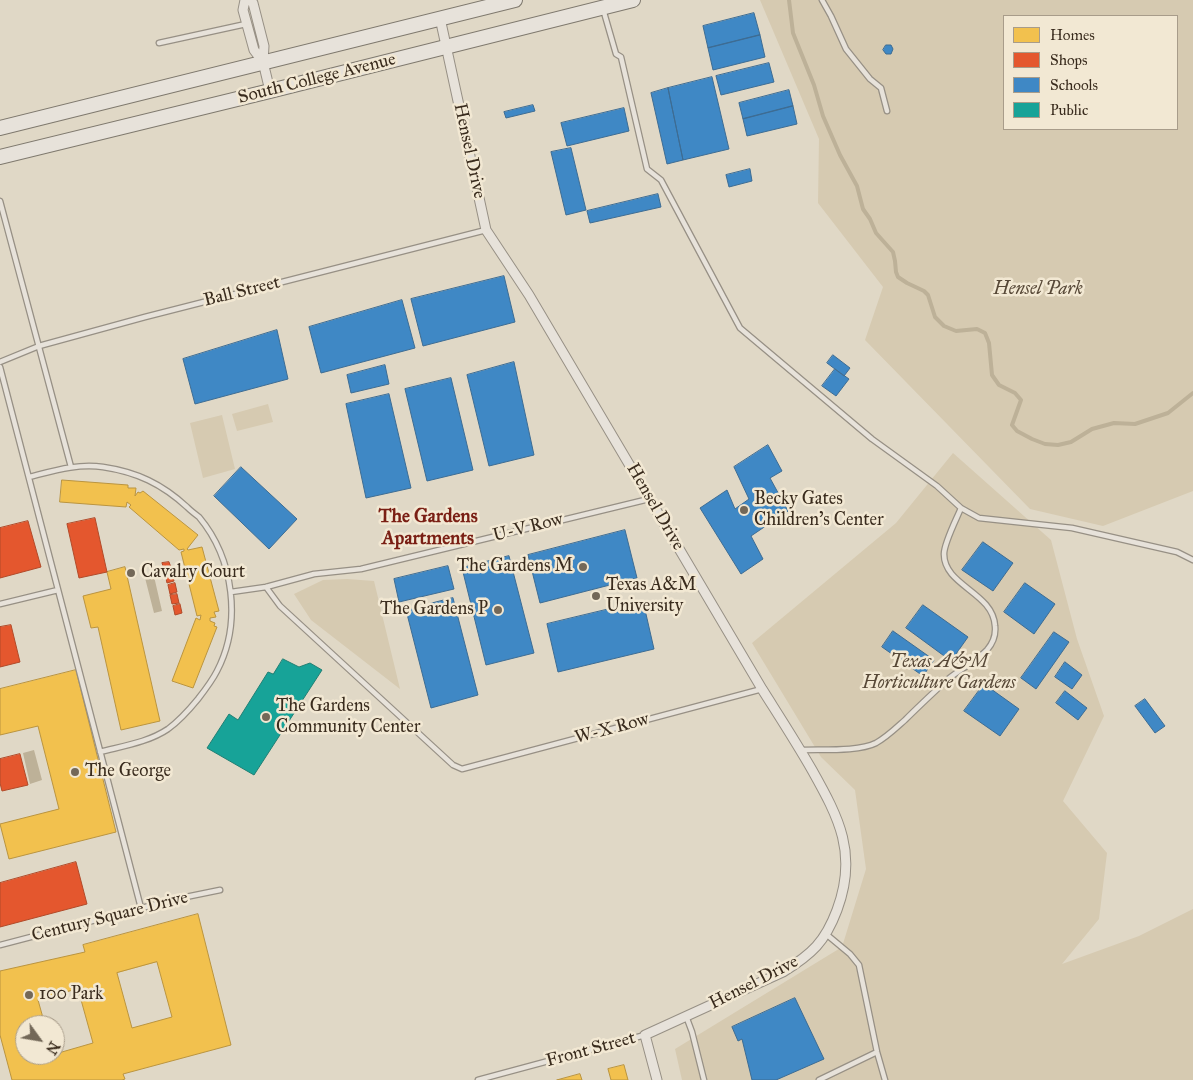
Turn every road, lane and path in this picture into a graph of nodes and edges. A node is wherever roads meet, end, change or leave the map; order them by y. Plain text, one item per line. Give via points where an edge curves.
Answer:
1 (245, 0) edge
2 (250, 0) edge
3 (515, 0) edge
4 (633, 0) edge
5 (822, 0) edge
6 (602, 4) edge
7 (440, 18) junction
8 (246, 24) junction
9 (159, 43) dead end
10 (447, 46) junction
11 (263, 62) junction
12 (270, 91) junction
13 (887, 111) dead end
14 (0, 128) edge
15 (0, 158) edge
16 (0, 201) edge
17 (486, 230) junction
18 (39, 346) junction
19 (0, 362) edge
20 (0, 367) edge
21 (71, 467) junction
22 (29, 477) junction
23 (650, 498) junction
24 (961, 508) junction
25 (1193, 560) edge
26 (266, 587) junction
27 (58, 590) junction
28 (231, 592) junction
29 (0, 604) edge
30 (762, 689) junction
31 (800, 750) junction
32 (100, 752) junction
33 (220, 890) dead end
34 (141, 908) junction
35 (826, 934) junction
36 (0, 945) edge
37 (686, 1016) junction
38 (645, 1036) junction
39 (877, 1052) junction
40 (478, 1080) edge
41 (657, 1080) edge
42 (704, 1080) edge
43 (818, 1080) edge
44 (885, 1080) edge

1 - 8 street
2 - 11 street via 264,46
3 - 7 main road, South College Avenue
4 - 6 main road, South College Avenue
5 - 13 lane via 846,49 881,88
6 - 10 main road, South College Avenue
6 - 24 lane via 616,54 621,58 646,169 661,180 740,328 872,439 937,486
7 - 10 street, Hensel Drive
7 - 11 main road, South College Avenue
8 - 9 lane
8 - 11 street via 254,50
10 - 12 main road, South College Avenue
10 - 17 street, Hensel Drive
11 - 12 street
11 - 14 main road, South College Avenue
12 - 15 main road, South College Avenue
16 - 18 lane
17 - 18 lane, Ball Street
17 - 23 street, Hensel Drive via 529,295
18 - 19 lane, Ball Street
18 - 21 lane
20 - 22 lane
21 - 22 lane
21 - 28 lane via 101,466 130,472 175,496 198,517 215,542 225,565
22 - 27 lane
23 - 26 lane, U-V Row via 361,569 314,574
23 - 30 street, Hensel Drive
24 - 25 lane via 979,518 1072,528 1177,552
24 - 31 lane via 944,554 948,569 959,582 989,607 995,625 992,643 876,743 862,748
26 - 28 lane, U-V Row
26 - 30 lane, W-X Row via 280,606 453,765 462,769
27 - 29 lane
27 - 32 lane
28 - 32 lane via 226,648 217,671 188,711 153,737
30 - 31 street, Hensel Drive
31 - 35 street, Hensel Drive via 826,795 842,831 845,849 845,884
32 - 34 lane
33 - 34 lane, Century Square Drive
34 - 36 lane, Century Square Drive
35 - 37 street, Hensel Drive via 812,952 783,972
35 - 39 lane via 859,965
37 - 38 street, Hensel Drive
37 - 42 lane
38 - 40 lane, Front Street
38 - 41 street
39 - 43 lane
39 - 44 lane

